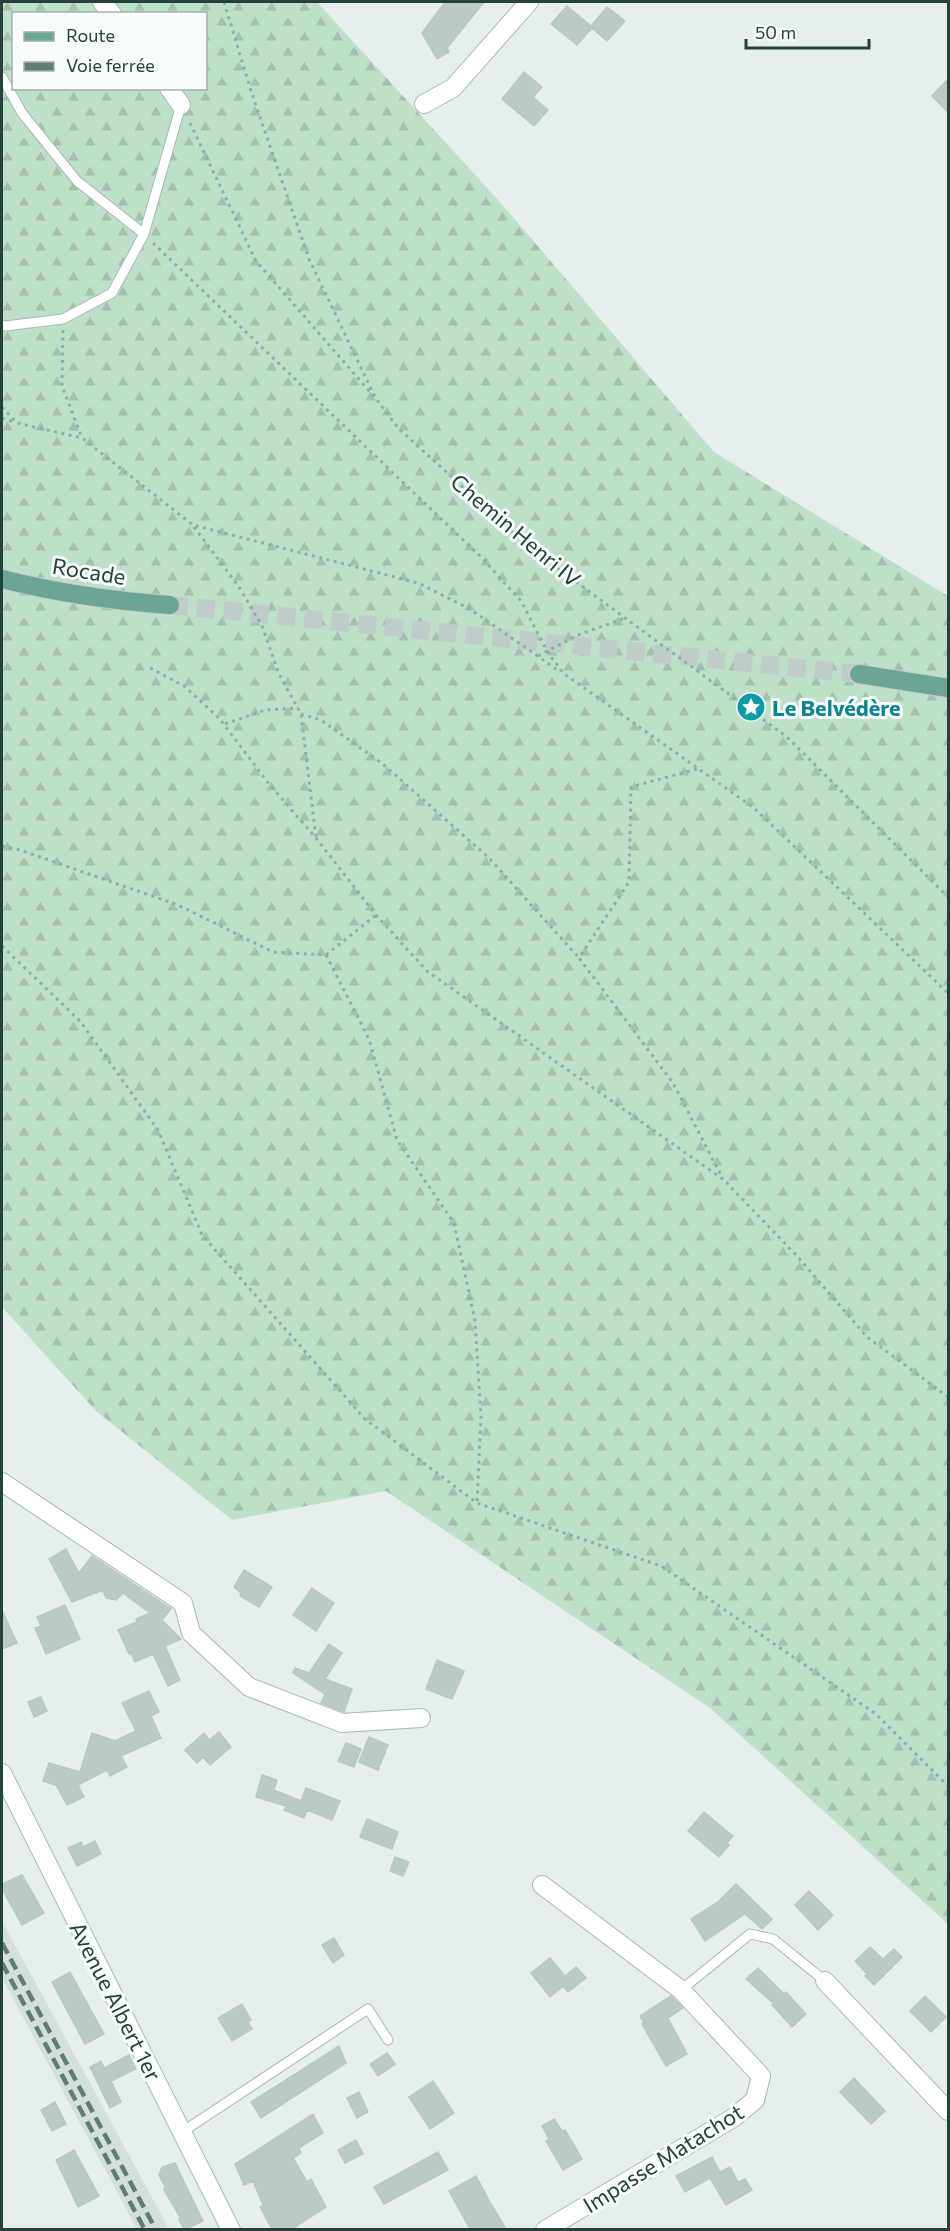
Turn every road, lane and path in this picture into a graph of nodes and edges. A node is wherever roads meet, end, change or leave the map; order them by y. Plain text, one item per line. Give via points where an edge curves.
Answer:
1 (224, 2) edge
2 (529, 2) edge
3 (2, 77) edge
4 (170, 90) edge
5 (424, 104) dead end
6 (181, 105) junction
7 (144, 234) junction
8 (63, 319) junction
9 (2, 324) edge
10 (376, 400) junction
11 (2, 407) edge
12 (2, 418) edge
13 (17, 423) junction
14 (82, 438) junction
15 (193, 525) junction
16 (2, 579) edge
17 (170, 605) tunnel mouth
18 (625, 618) junction
19 (547, 651) junction
20 (538, 656) junction
21 (150, 668) dead end
22 (563, 673) junction
23 (859, 674) tunnel mouth
24 (948, 688) edge
25 (298, 708) junction
26 (301, 714) junction
27 (219, 718) junction
28 (697, 769) junction
29 (316, 838) junction
30 (2, 846) edge
31 (948, 897) edge
32 (376, 915) junction
33 (2, 946) edge
34 (326, 955) junction
35 (579, 958) junction
36 (948, 993) edge
37 (724, 1180) junction
38 (948, 1397) edge
39 (2, 1482) edge
40 (477, 1503) junction
41 (421, 1718) dead end
42 (2, 1773) edge
43 (948, 1786) edge
44 (543, 1885) dead end
45 (825, 1981) joint
46 (681, 1990) junction
47 (388, 2040) dead end
48 (948, 2111) edge
49 (182, 2132) junction
50 (231, 2229) edge
51 (545, 2229) edge

1 - 10 path via 309,259
2 - 5 street via 453,88
3 - 7 lane via 22,113 77,181
4 - 6 street
6 - 7 lane
6 - 10 path, Chemin Henri IV via 256,261
7 - 8 lane via 112,293
7 - 19 path via 482,558 521,601
8 - 9 lane
8 - 14 path via 62,386
10 - 18 path, Chemin Henri IV via 399,429 530,548
11 - 13 path
12 - 13 path
13 - 14 path
14 - 15 path
15 - 20 path via 418,583 470,609
15 - 25 path via 239,587 262,626 279,674
16 - 17 main road, Rocade via 78,595
18 - 19 path
18 - 31 path, Chemin Henri IV via 787,737
19 - 20 path
19 - 22 path
20 - 22 path
21 - 27 path via 184,686
22 - 28 path
23 - 24 main road
25 - 26 path
25 - 27 path via 265,710 226,725
26 - 29 path
26 - 35 path via 321,720 383,764 489,858
27 - 29 path
28 - 35 path via 631,787 629,882
28 - 36 path via 754,808
29 - 32 path
30 - 34 path via 178,905 273,952
32 - 34 path
32 - 37 path via 426,971
33 - 40 path via 80,1021 158,1130 202,1235 365,1419
34 - 40 path via 369,1039 397,1140 454,1223 475,1321 481,1416
35 - 37 path via 673,1083
37 - 38 path via 867,1337
39 - 41 street via 183,1603 191,1633 249,1687 342,1723
40 - 43 path via 661,1566 876,1714
42 - 49 street, Avenue Albert 1er
44 - 46 street, Impasse Matachot
45 - 46 lane via 773,1939 750,1934
45 - 48 street
46 - 51 street, Impasse Matachot via 761,2076 755,2100 733,2118
47 - 49 lane via 368,2009
49 - 50 street, Avenue Albert 1er

